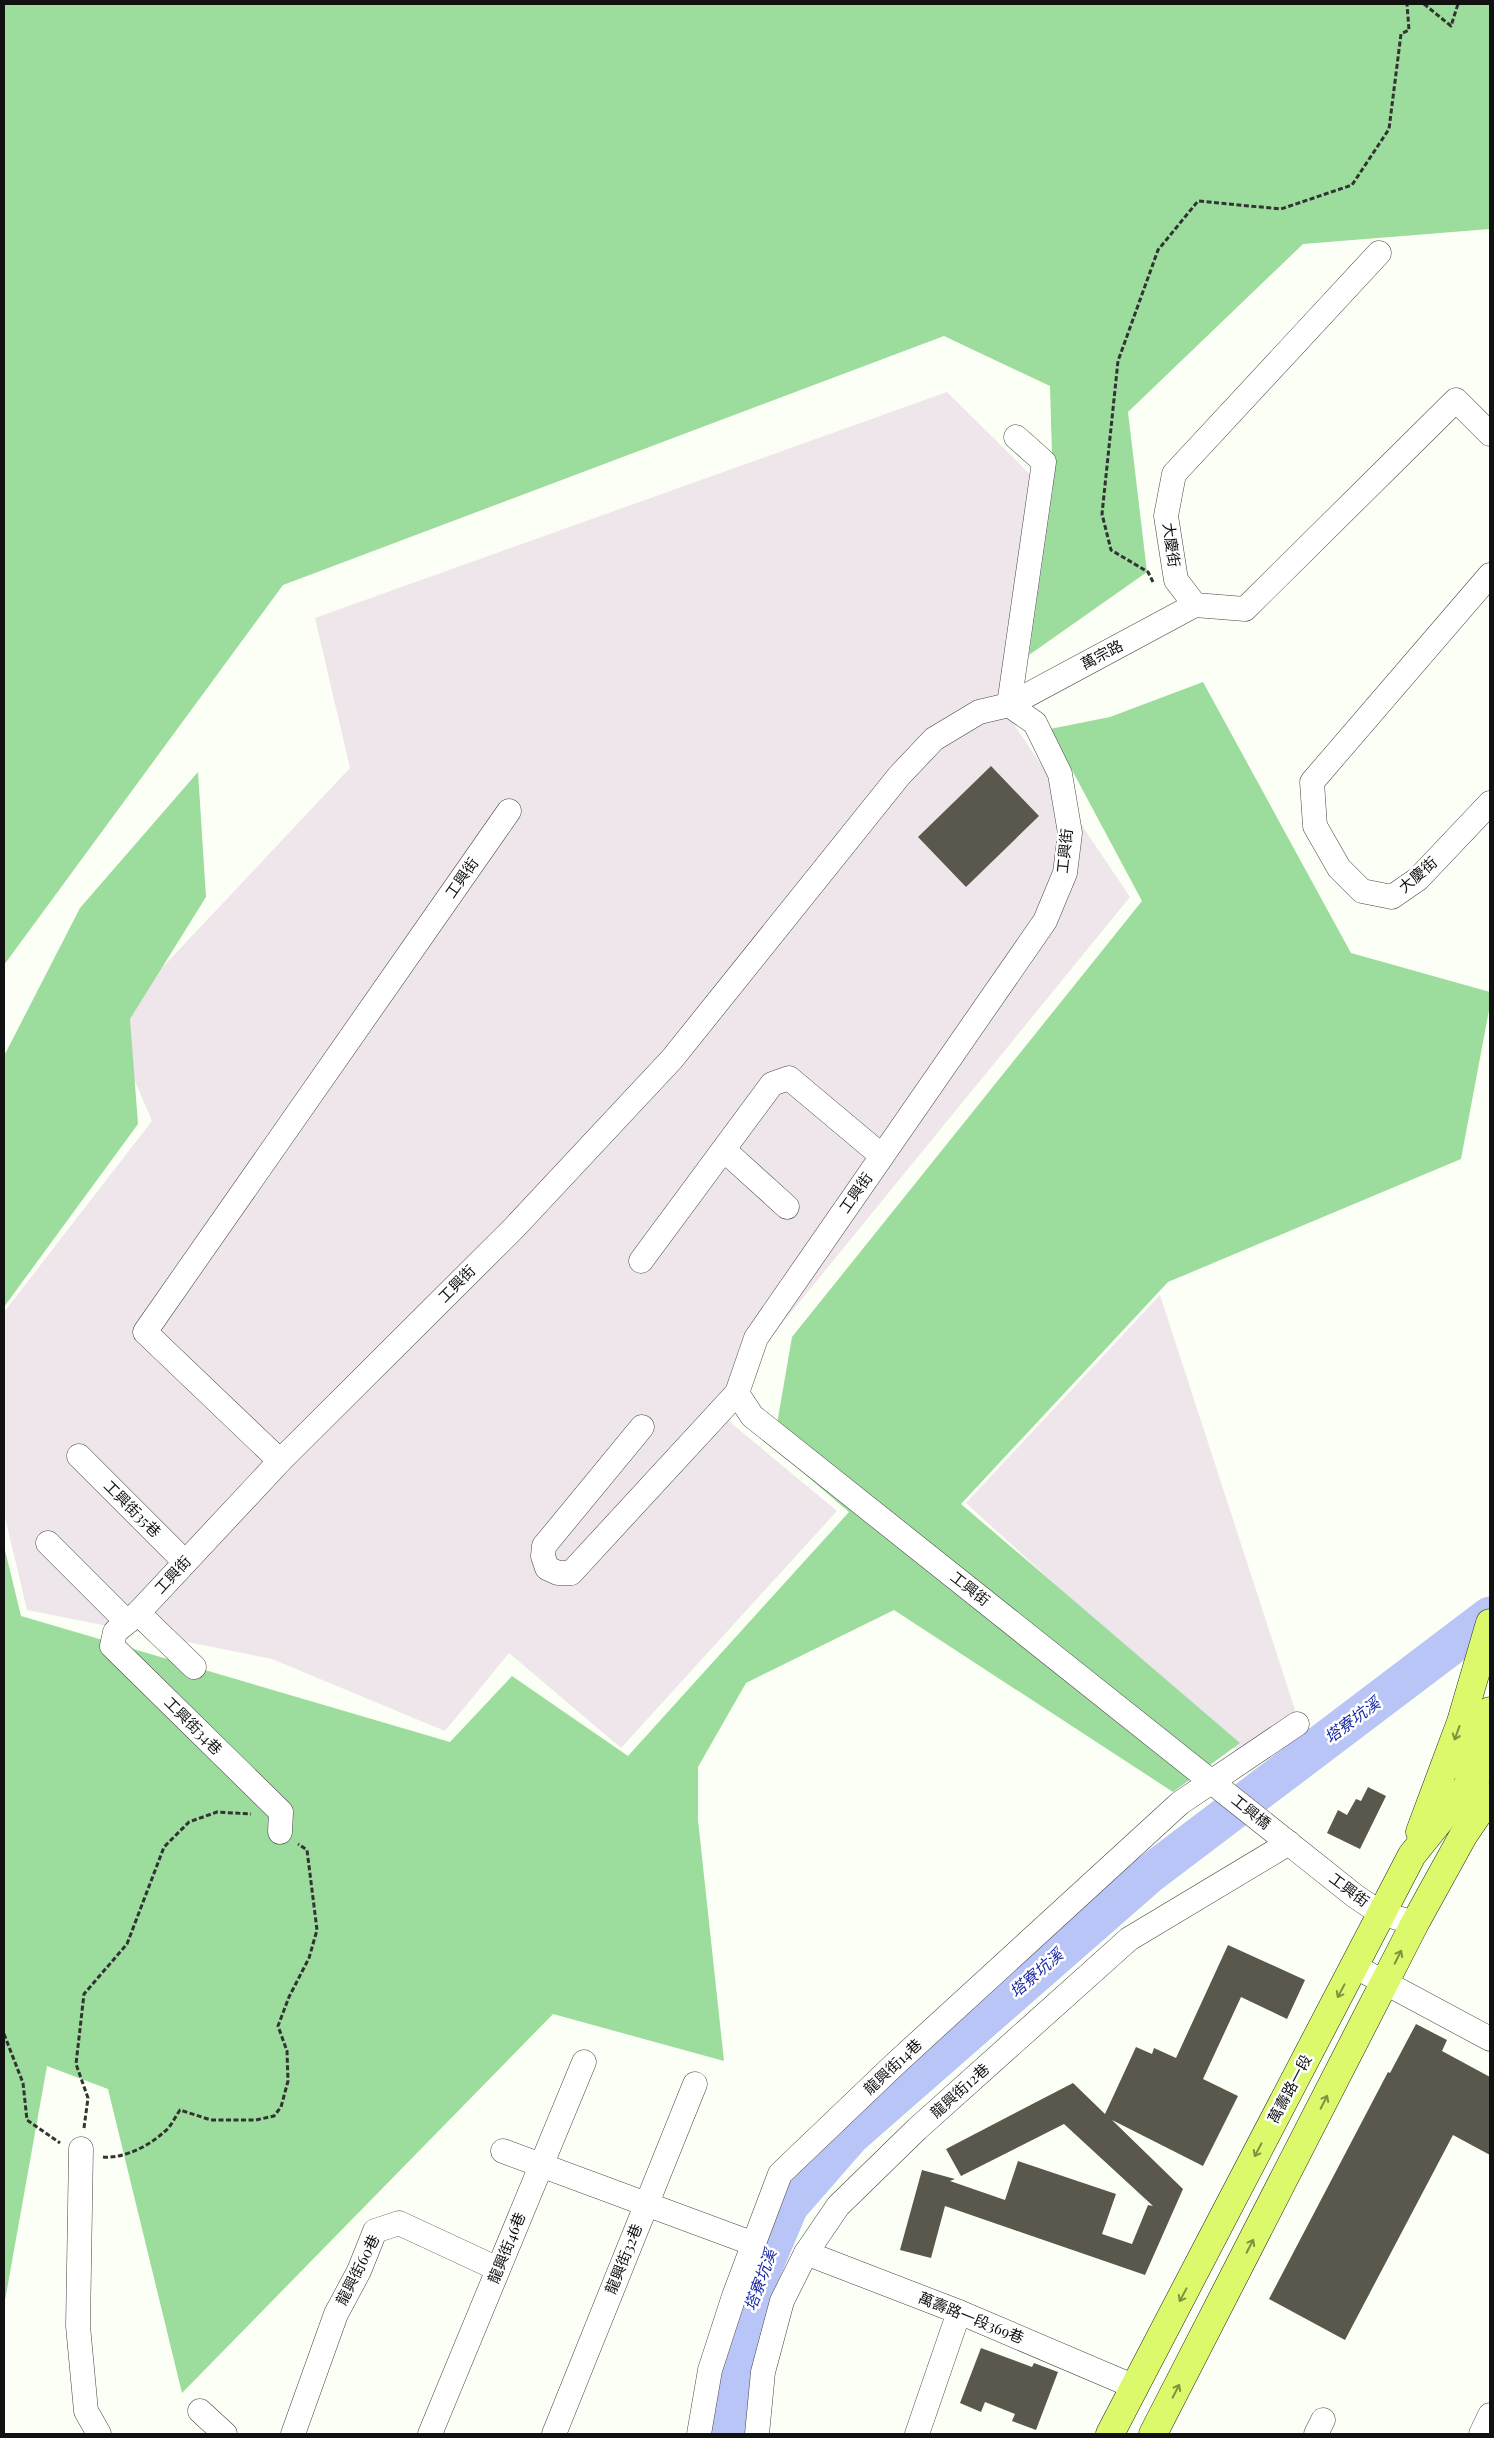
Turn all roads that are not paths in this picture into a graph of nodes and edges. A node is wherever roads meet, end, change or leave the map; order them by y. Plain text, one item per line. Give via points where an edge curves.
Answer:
1 (1379, 253) dead end
2 (1490, 434) edge
3 (1016, 437) dead end
4 (1490, 574) edge
5 (1195, 605) junction
6 (1009, 705) junction
7 (1490, 803) edge
8 (509, 811) dead end
9 (724, 1150) junction
10 (882, 1156) junction
11 (787, 1207) dead end
12 (641, 1261) dead end
13 (737, 1393) junction
14 (642, 1427) dead end
15 (79, 1456) dead end
16 (280, 1461) junction
17 (48, 1543) dead end
18 (185, 1562) junction
19 (132, 1618) junction
20 (1490, 1623) edge
21 (194, 1668) dead end
22 (1490, 1712) edge
23 (1297, 1724) dead end
24 (1490, 1758) edge
25 (1212, 1782) junction
26 (1439, 1782) junction
27 (1482, 1791) edge
28 (280, 1832) road end
29 (1289, 1843) junction
30 (1412, 1855) junction
31 (1380, 1913) junction
32 (1415, 1923) junction
33 (1354, 1966) junction
34 (1385, 1983) junction
35 (1490, 2040) edge
36 (584, 2062) dead end
37 (695, 2084) dead end
38 (503, 2151) dead end
39 (81, 2152) road end
40 (541, 2165) junction
41 (646, 2204) junction
42 (754, 2244) junction
43 (806, 2253) junction
44 (498, 2269) junction
45 (959, 2312) junction
46 (1134, 2387) junction
47 (200, 2411) dead end
48 (1490, 2415) edge
49 (99, 2434) edge
50 (225, 2434) edge
51 (293, 2434) edge
52 (430, 2434) edge
53 (554, 2434) edge
54 (699, 2434) edge
55 (757, 2434) edge
56 (917, 2434) edge
57 (1110, 2434) edge
58 (1153, 2434) edge
59 (1481, 2434) edge

1 - 5 street, 大慶街 via 1174,474 1166,516 1176,580
2 - 5 street via 1456,400 1245,609
3 - 6 street via 1044,462
4 - 7 street, 大慶街 via 1312,782 1316,826 1339,868 1362,891 1392,897 1418,879
5 - 6 street, 萬宗路
6 - 10 street, 工興街 via 1035,723 1060,774 1070,833 1065,873 1045,921
6 - 16 street, 工興街 via 979,712 934,739 904,770 672,1060 514,1228
8 - 16 street, 工興街 via 145,1332
9 - 10 street via 772,1084 789,1078
9 - 11 street
9 - 12 street
10 - 13 street, 工興街 via 756,1338
13 - 14 street via 571,1573 558,1573 547,1568 544,1546
13 - 25 street, 工興街 via 752,1416
15 - 18 street, 工興街35巷
16 - 18 street, 工興街
17 - 19 street
18 - 19 street, 工興街
19 - 21 street
19 - 28 street, 工興街34巷 via 115,1632 112,1646 281,1812
20 -> 26 main road
22 - 27 main road
23 - 25 street, 龍興街14巷
24 - 27 main road, 萬壽路一段
25 - 29 street, 工興橋
25 - 42 street, 龍興街14巷 via 1180,1803 780,2174
26 - 27 street
26 - 30 main road
27 - 30 main road, 萬壽路一段
27 - 32 main road, 萬壽路一段 via 1463,1836
29 - 31 street, 工興街
29 - 43 street, 龍興街12巷 via 1129,1939 917,2129 838,2206
30 - 31 main road, 萬壽路一段
31 - 32 street, 工興街
31 - 33 main road, 萬壽路一段
34 -> 32 main road, 萬壽路一段
33 - 34 street
33 -> 46 main road, 萬壽路一段
34 - 35 street
58 -> 34 main road, 萬壽路一段
36 - 40 street, 龍興街46巷
37 - 41 street, 龍興街32巷
38 - 40 street
39 - 49 street via 78,2326 86,2410
40 - 41 street
40 - 44 street, 龍興街46巷
41 - 42 street
41 - 53 street, 龍興街32巷
42 - 54 street, 龍興街14巷 via 710,2370
43 - 45 street, 萬壽路一段369巷
43 - 55 street, 龍興街12巷 via 782,2301 763,2372
44 - 51 street, 龍興街60巷 via 400,2223 375,2231 359,2271 336,2314
44 - 52 street, 龍興街46巷
45 - 46 street, 萬壽路一段369巷
45 - 56 street
46 - 57 main road, 萬壽路一段
47 - 50 street
48 - 59 street

